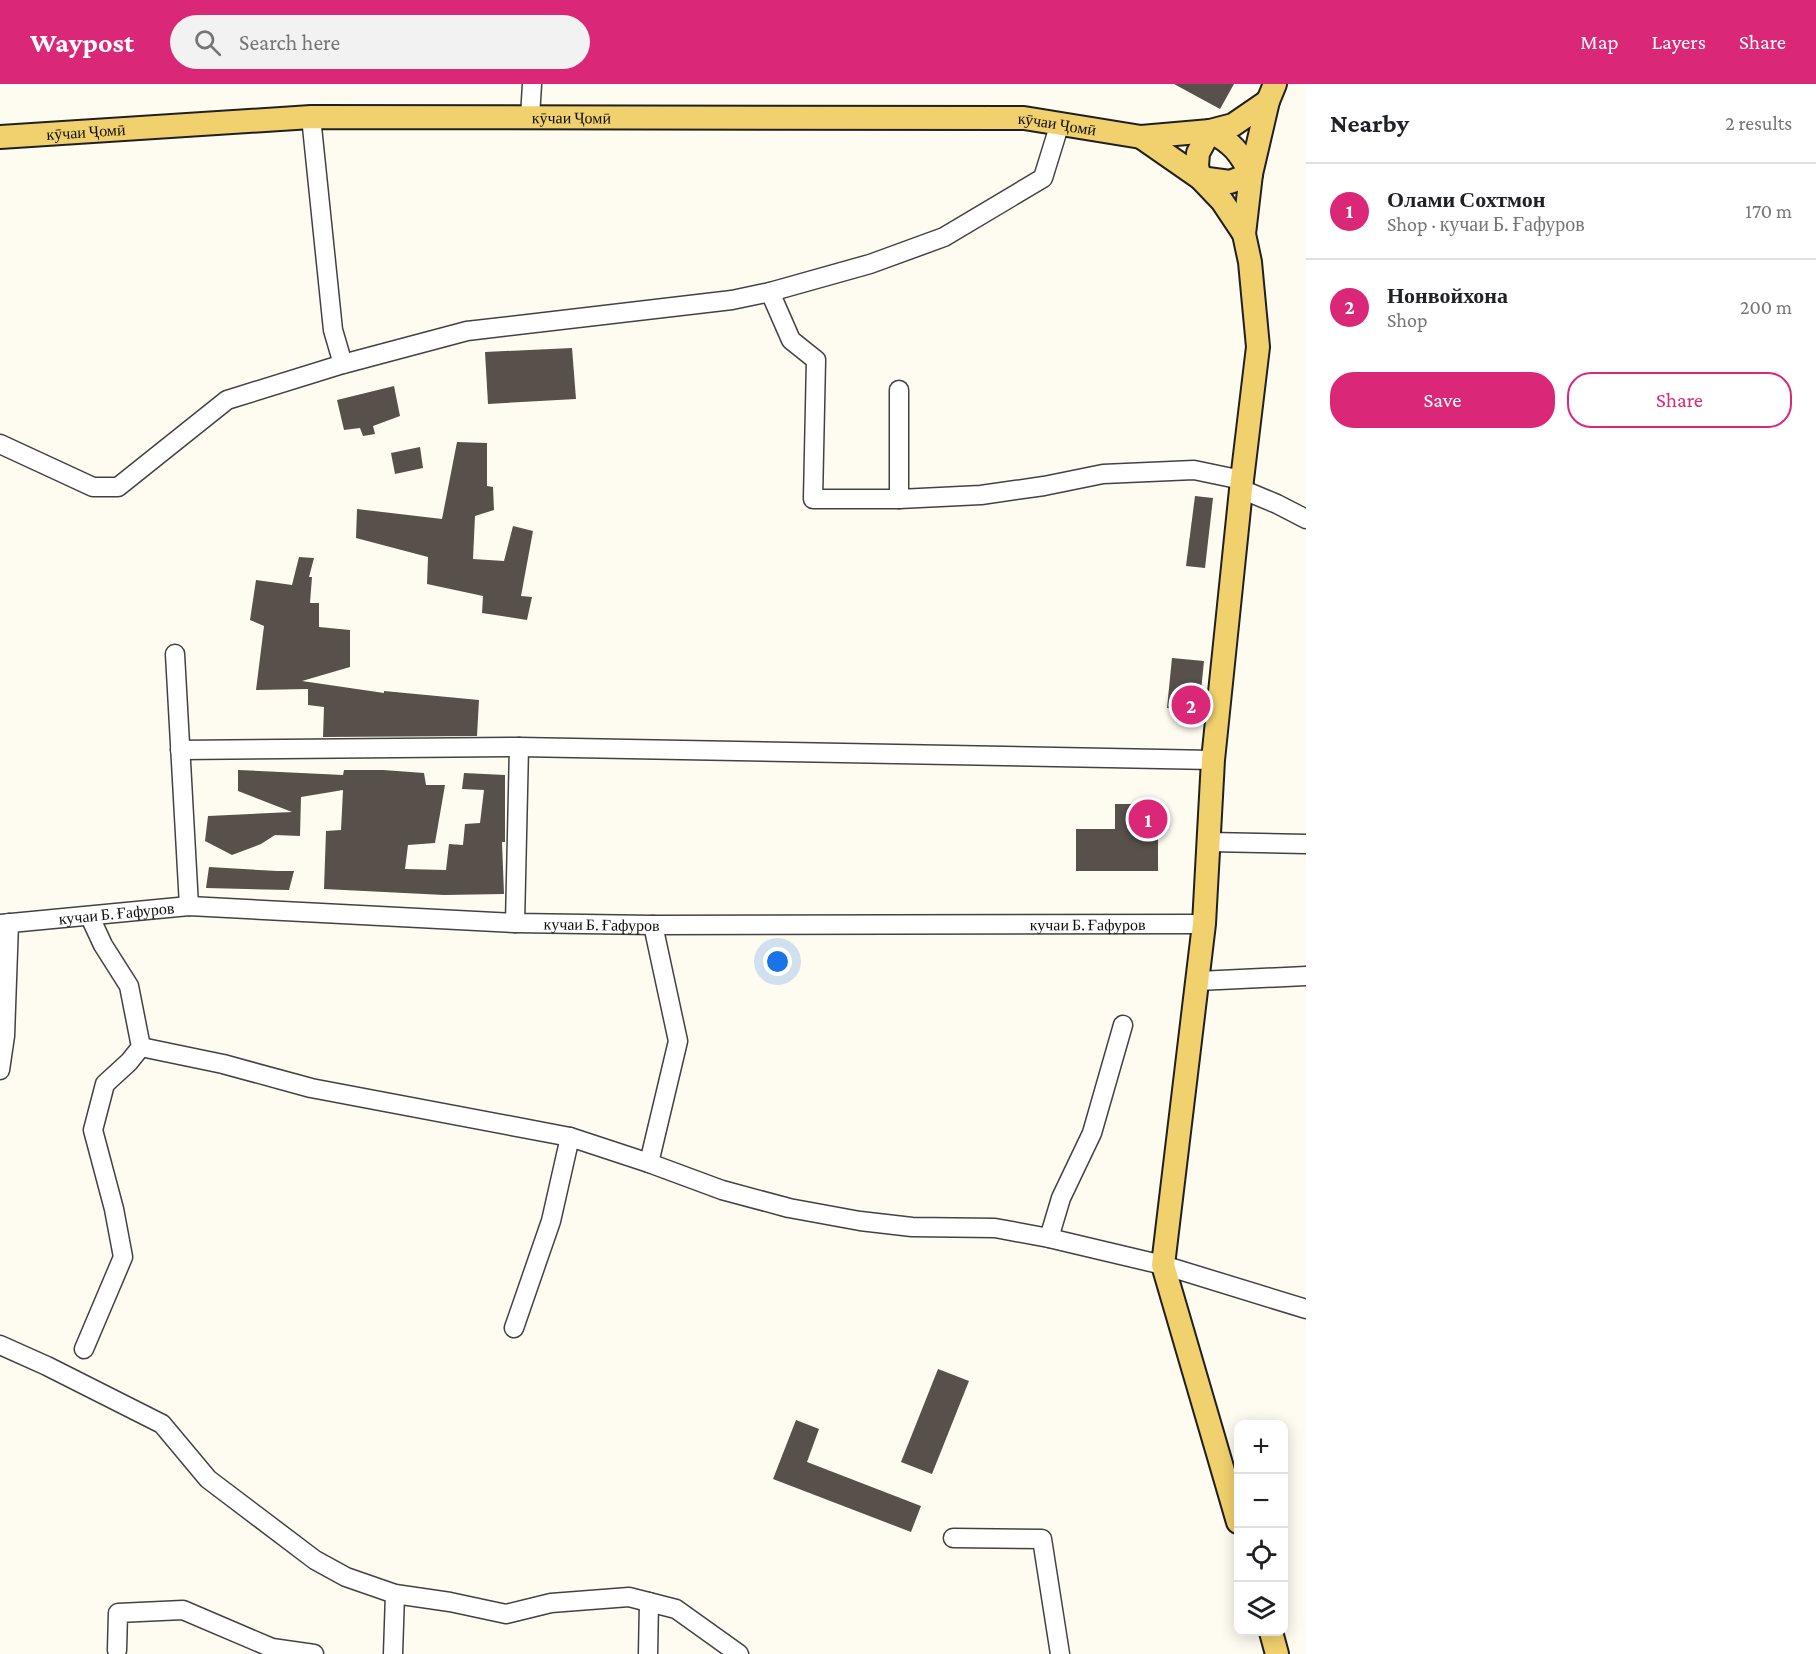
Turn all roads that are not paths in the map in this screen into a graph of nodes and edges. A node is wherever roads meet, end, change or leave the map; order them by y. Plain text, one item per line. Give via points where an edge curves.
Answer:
1 (532, 84) edge
2 (1272, 93) edge
3 (311, 117) junction
4 (530, 117) junction
5 (1060, 123) junction
6 (1210, 131) junction
7 (0, 137) edge
8 (1141, 137) junction
9 (1251, 174) junction
10 (1200, 178) junction
11 (1244, 234) junction
12 (770, 292) junction
13 (343, 364) junction
14 (899, 390) dead end
15 (0, 444) edge
16 (1242, 485) junction
17 (898, 499) junction
18 (1306, 519) edge
19 (176, 654) dead end
20 (519, 747) junction
21 (180, 750) junction
22 (1213, 760) junction
23 (1209, 842) junction
24 (1306, 844) edge
25 (189, 906) junction
26 (90, 917) junction
27 (515, 922) junction
28 (4, 923) edge
29 (1204, 924) junction
30 (653, 925) junction
31 (1306, 976) edge
32 (1198, 981) junction
33 (1123, 1025) dead end
34 (141, 1047) junction
35 (0, 1070) edge
36 (570, 1137) junction
37 (650, 1163) junction
38 (1048, 1238) junction
39 (1163, 1264) junction
40 (1306, 1309) edge
41 (514, 1328) dead end
42 (0, 1345) edge
43 (84, 1349) dead end
44 (1234, 1505) edge
45 (953, 1538) dead end
46 (396, 1594) junction
47 (649, 1602) junction
48 (1272, 1636) edge
49 (117, 1650) dead end
50 (315, 1654) edge
51 (393, 1654) edge
52 (648, 1654) edge
53 (740, 1654) edge
54 (1060, 1654) edge
55 (1277, 1654) edge

1 - 4 street
2 - 6 main road, кӯчаи Ҷомӣ via 1233,125
2 - 9 main road
3 - 4 main road, кӯчаи Ҷомӣ
3 - 7 main road, кӯчаи Ҷомӣ
3 - 13 street via 333,330
4 - 5 main road, кӯчаи Ҷомӣ via 1024,118
5 - 8 main road, кӯчаи Ҷомӣ
5 - 12 street via 1043,178 944,237 870,264
6 - 8 main road, кӯчаи Ҷомӣ
6 - 9 main road via 1240,154
6 - 10 main road via 1198,153
8 - 10 main road, кӯчаи Ҷомӣ
9 - 10 main road, кӯчаи Ҷомӣ via 1230,182
9 - 11 main road
10 - 11 main road via 1222,201
11 - 16 main road via 1258,347
12 - 13 street via 467,332
12 - 17 street via 791,340 816,360 813,499
13 - 15 street via 227,400 118,487 93,487
14 - 17 street
16 - 17 street via 1194,470 1103,474 981,495
16 - 18 street
16 - 22 main road
19 - 21 street
20 - 21 street
20 - 22 street
20 - 27 street
21 - 25 street
22 - 23 main road
23 - 24 street
23 - 29 main road
25 - 26 street, кучаи Б. Ғафуров
25 - 27 street, кучаи Б. Ғафуров
26 - 28 street, кучаи Б. Ғафуров
26 - 34 street via 129,987
27 - 30 street, кучаи Б. Ғафуров
28 - 35 street via 5,1036
29 - 30 street, кучаи Б. Ғафуров
29 - 32 main road
30 - 37 street via 678,1041
31 - 32 street
32 - 39 main road
33 - 38 street via 1092,1133
34 - 36 street via 312,1088
34 - 43 street via 105,1084 93,1130 123,1257
36 - 37 street
36 - 41 street via 551,1221
37 - 38 street via 722,1190 789,1208 860,1221 912,1227 995,1228
38 - 39 street
39 - 40 street
39 - 44 main road
42 - 46 street via 162,1424 208,1479 315,1560 346,1577
45 - 54 street via 1042,1539
46 - 47 street via 506,1614 562,1602 629,1597
46 - 51 street
47 - 52 street
47 - 53 street via 676,1609
48 - 55 main road
49 - 50 street via 118,1613 183,1611 272,1648

